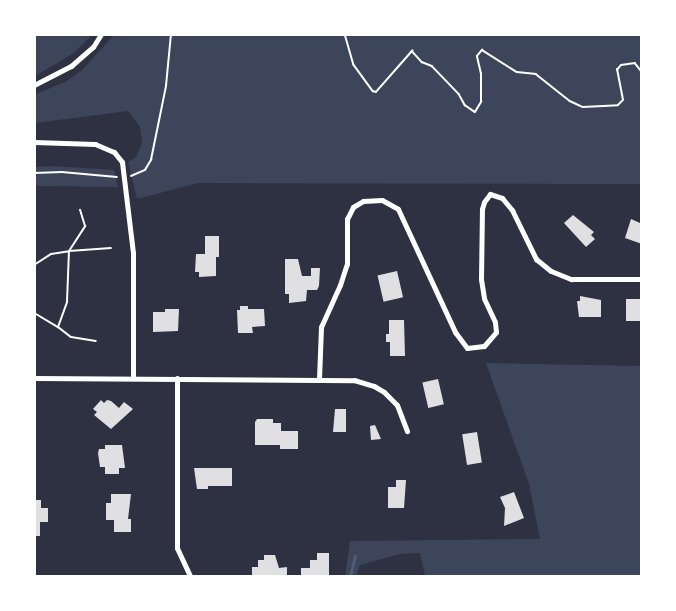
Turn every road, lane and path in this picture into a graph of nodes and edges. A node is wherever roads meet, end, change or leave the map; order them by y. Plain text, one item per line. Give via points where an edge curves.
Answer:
1 (101, 34) edge
2 (171, 34) edge
3 (345, 34) edge
4 (642, 72) edge
5 (34, 85) edge
6 (34, 142) edge
7 (34, 173) edge
8 (125, 177) junction
9 (80, 210) dead end
10 (111, 248) dead end
11 (69, 250) junction
12 (34, 265) edge
13 (642, 279) edge
14 (36, 314) dead end
15 (58, 327) junction
16 (96, 341) dead end
17 (34, 378) edge
18 (133, 378) junction
19 (177, 378) junction
20 (319, 379) junction
21 (407, 431) dead end
22 (189, 574) edge
23 (180, 576) edge

1 - 5 street via 70,66
2 - 8 path via 166,86 151,160 145,170
3 - 4 path via 354,65 373,91 412,51 432,66 475,112 482,91 477,56 483,50 517,72 536,74 583,107 618,105 623,100 617,70 621,65 635,63
6 - 8 street via 102,146 118,157
7 - 8 path
8 - 18 street via 133,253
9 - 11 lane via 85,226
10 - 11 lane
11 - 12 lane via 51,254
11 - 15 lane via 67,302
13 - 20 street via 572,279 551,271 536,259 512,210 502,198 489,194 482,209 482,289 496,332 484,346 468,348 455,332 398,209 382,200 363,201 353,207 347,219 347,264 321,327
14 - 15 lane
15 - 16 lane via 71,337
17 - 18 street
18 - 19 street
19 - 20 street
19 - 22 street via 176,537 177,549
20 - 21 street via 354,380 374,386 397,405
22 - 23 street

